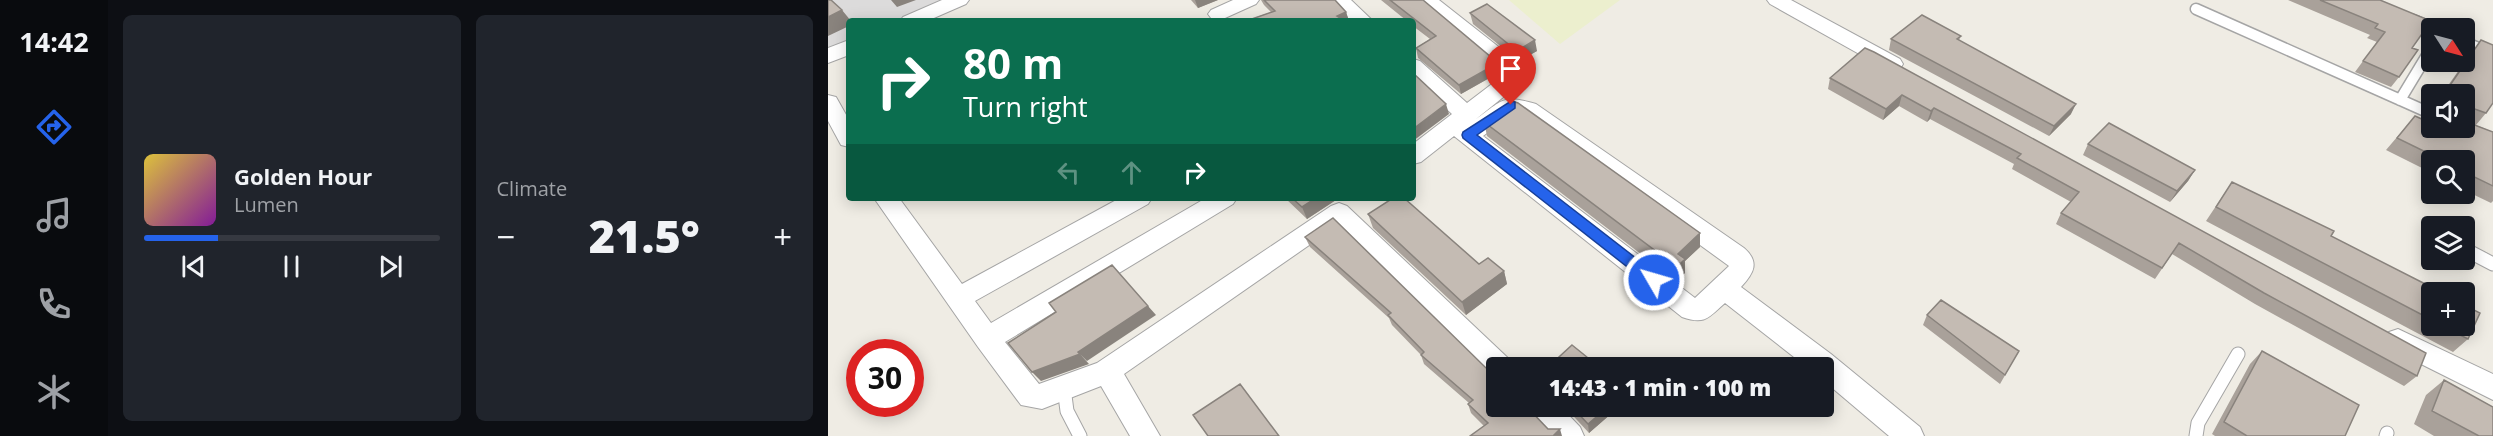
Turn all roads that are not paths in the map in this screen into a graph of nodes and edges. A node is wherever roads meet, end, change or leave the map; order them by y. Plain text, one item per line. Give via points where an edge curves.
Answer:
1 (959, 0) edge
2 (1340, 0) edge
3 (1427, 0) edge
4 (1777, 0) edge
5 (1250, 4) edge
6 (2196, 9) dead end
7 (1218, 14) dead end
8 (2401, 14) edge
9 (917, 18) edge
10 (1360, 18) edge
11 (2421, 23) edge
12 (2475, 47) edge
13 (846, 48) edge
14 (2493, 54) edge
15 (828, 56) edge
16 (2421, 65) edge
17 (1416, 70) edge
18 (1909, 72) edge
19 (2400, 100) junction
20 (828, 102) edge
21 (2421, 109) edge
22 (1463, 125) junction
23 (846, 134) edge
24 (1416, 154) edge
25 (888, 201) edge
26 (1135, 201) edge
27 (1220, 201) edge
28 (1349, 205) edge
29 (2475, 255) edge
30 (2493, 264) edge
31 (1724, 288) junction
32 (958, 298) junction
33 (2376, 328) edge
34 (987, 339) junction
35 (2238, 354) dead end
36 (1490, 357) edge
37 (1107, 371) junction
38 (1064, 388) junction
39 (2493, 388) edge
40 (1551, 417) edge
41 (1080, 436) edge
42 (1146, 436) edge
43 (1570, 436) edge
44 (1910, 436) edge
45 (2196, 436) edge

1 - 9 street
2 - 10 street
3 - 22 street via 1515,73
4 - 18 street
5 - 7 street
6 - 19 lane
8 - 11 lane
12 - 14 lane
13 - 15 street
16 - 19 lane
17 - 22 street
19 - 21 lane
20 - 23 street
22 - 24 street
22 - 31 street via 1691,309 1704,309
22 - 31 street via 1511,105 1527,109 1742,261 1742,269
25 - 32 street
26 - 32 street
27 - 34 street
28 - 36 street
28 - 37 street
29 - 30 lane
31 - 44 street
32 - 34 street
33 - 39 street
34 - 38 street via 1031,396 1038,398
35 - 45 lane via 2198,423
37 - 38 street
37 - 42 street
38 - 41 lane via 1067,411
40 - 43 street

